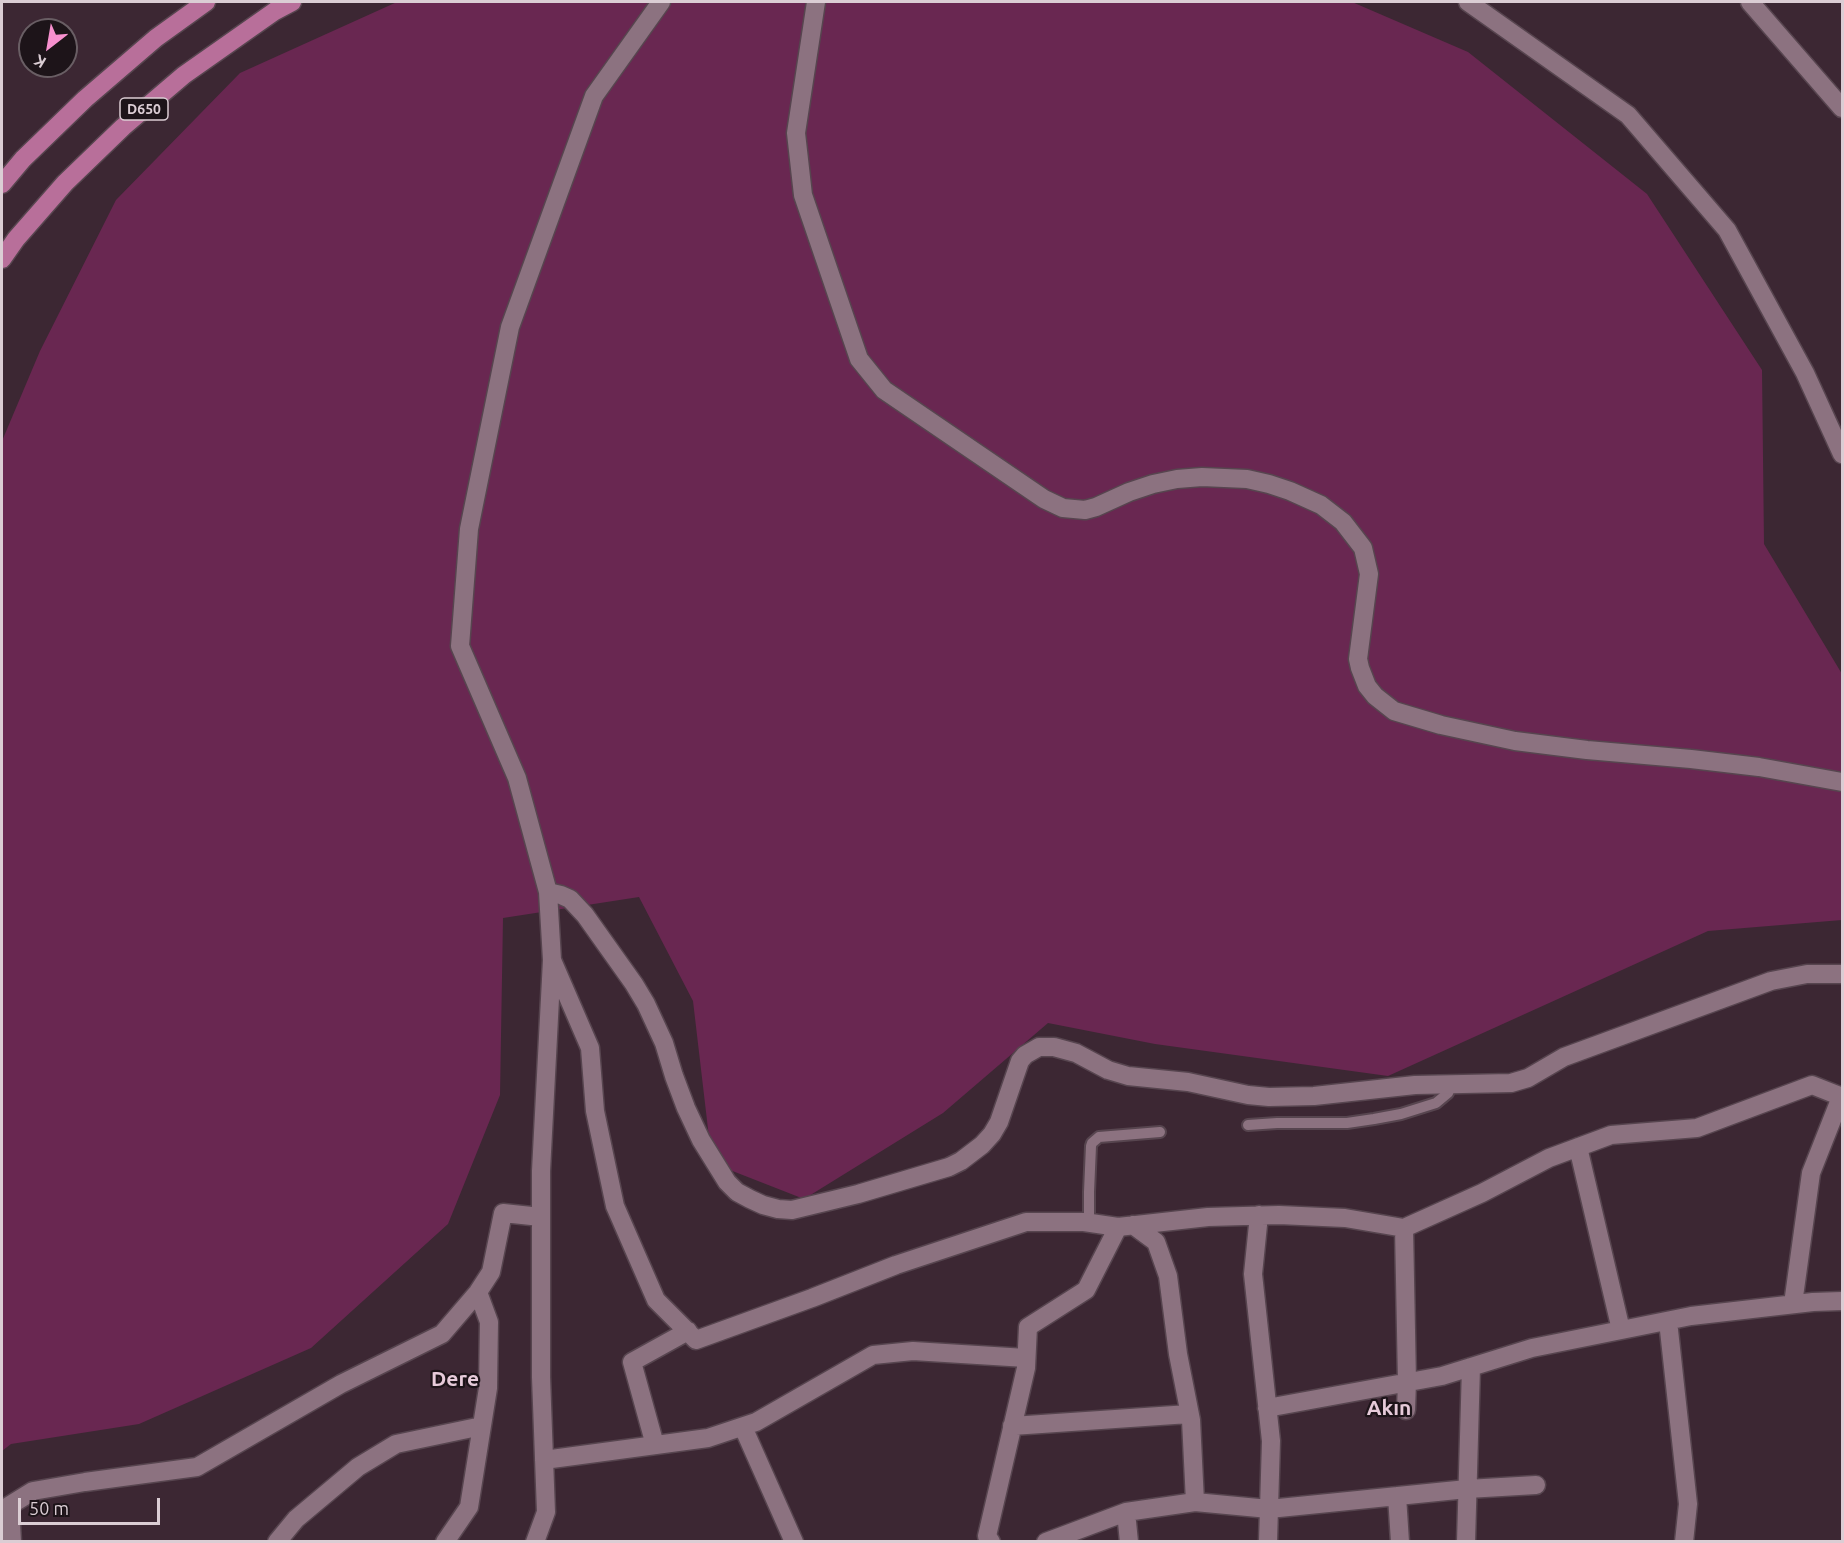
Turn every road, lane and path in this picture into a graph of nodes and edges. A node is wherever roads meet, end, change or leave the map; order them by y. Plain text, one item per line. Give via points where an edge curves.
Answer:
1 (206, 2) edge
2 (292, 2) edge
3 (661, 2) edge
4 (816, 2) edge
5 (1468, 2) edge
6 (1750, 2) edge
7 (1842, 108) edge
8 (2, 184) edge
9 (2, 259) edge
10 (1842, 454) edge
11 (1842, 782) edge
12 (548, 892) junction
13 (552, 960) junction
14 (1842, 974) edge
15 (1452, 1084) junction
16 (1842, 1097) edge
17 (1248, 1125) dead end
18 (1161, 1132) dead end
19 (1578, 1147) junction
20 (1259, 1215) junction
21 (541, 1217) junction
22 (1089, 1223) junction
23 (1126, 1226) junction
24 (1404, 1228) junction
25 (478, 1292) junction
26 (1842, 1301) edge
27 (1793, 1304) junction
28 (1668, 1321) junction
29 (1621, 1330) junction
30 (688, 1331) junction
31 (1026, 1358) junction
32 (1471, 1367) junction
33 (1407, 1382) junction
34 (1267, 1407) junction
35 (1406, 1410) dead end
36 (1190, 1414) junction
37 (482, 1426) junction
38 (743, 1426) junction
39 (1012, 1426) junction
40 (655, 1445) junction
41 (544, 1460) junction
42 (1536, 1485) dead end
43 (1467, 1489) junction
44 (1397, 1496) junction
45 (1195, 1502) junction
46 (6, 1508) edge
47 (1269, 1509) junction
48 (546, 1512) junction
49 (1126, 1512) junction
50 (12, 1542) edge
51 (277, 1542) edge
52 (445, 1542) edge
53 (535, 1542) edge
54 (547, 1542) edge
55 (794, 1542) edge
56 (991, 1542) edge
57 (1046, 1542) edge
58 (1129, 1542) edge
59 (1268, 1542) edge
60 (1400, 1542) edge
61 (1466, 1542) edge
62 (1684, 1542) edge

1 - 8 highway, D650 via 156,38 85,99
2 - 9 highway, D650 via 184,75 123,127 65,183
3 - 12 street via 594,96 510,327 469,529 460,646 517,778
4 - 11 street via 796,133 803,195 859,359 884,390 1063,508 1085,510 1153,484 1213,477 1269,484 1330,511 1359,541 1367,561 1369,574 1358,658 1374,696 1394,711 1515,741 1759,767
5 - 10 street via 1628,115 1727,230 1805,373
6 - 7 street
12 - 13 street
12 - 15 street via 570,899 585,915 634,984 664,1043 701,1140 727,1182 750,1199 778,1209 792,1210 858,1194 961,1161 992,1134 1020,1061 1039,1047 1076,1053 1128,1076 1269,1097
13 - 21 street
13 - 30 street via 590,1048 595,1111 615,1206 656,1300
14 - 15 street via 1807,974 1771,981 1564,1057 1520,1081
15 - 17 lane via 1436,1103 1383,1117 1347,1123
16 - 19 street via 1812,1085 1697,1128 1611,1135
16 - 27 street via 1811,1173
18 - 22 lane via 1099,1137 1092,1143
19 - 24 street
19 - 29 street
20 - 23 street
20 - 24 street via 1345,1218
20 - 34 street via 1253,1274
21 - 25 street via 503,1213 491,1272
21 - 41 street
22 - 23 street
22 - 30 street via 1026,1222 896,1264 696,1340
23 - 31 street via 1086,1290 1028,1326
23 - 36 street via 1156,1242 1168,1276
24 - 33 street
25 - 37 street via 489,1322 488,1388
25 - 46 street via 442,1334 341,1384 197,1467 33,1491
26 - 27 street
27 - 28 street
28 - 29 street
28 - 62 street via 1688,1504
29 - 32 street via 1532,1348
30 - 40 street via 632,1362
31 - 38 street via 914,1351 873,1355
31 - 39 street
32 - 33 street
32 - 43 street
33 - 34 street
33 - 35 street
34 - 47 street
36 - 39 street
36 - 45 street
37 - 51 street via 396,1444 349,1474 296,1519
37 - 52 street via 469,1507
38 - 40 street via 708,1438
38 - 55 street
39 - 56 street via 987,1536
40 - 41 street
41 - 48 street
42 - 43 street
43 - 44 street
43 - 61 street
44 - 47 street
44 - 60 street
45 - 47 street
45 - 49 street
46 - 50 street
47 - 59 street
48 - 53 street
48 - 54 street
49 - 57 street
49 - 58 street

